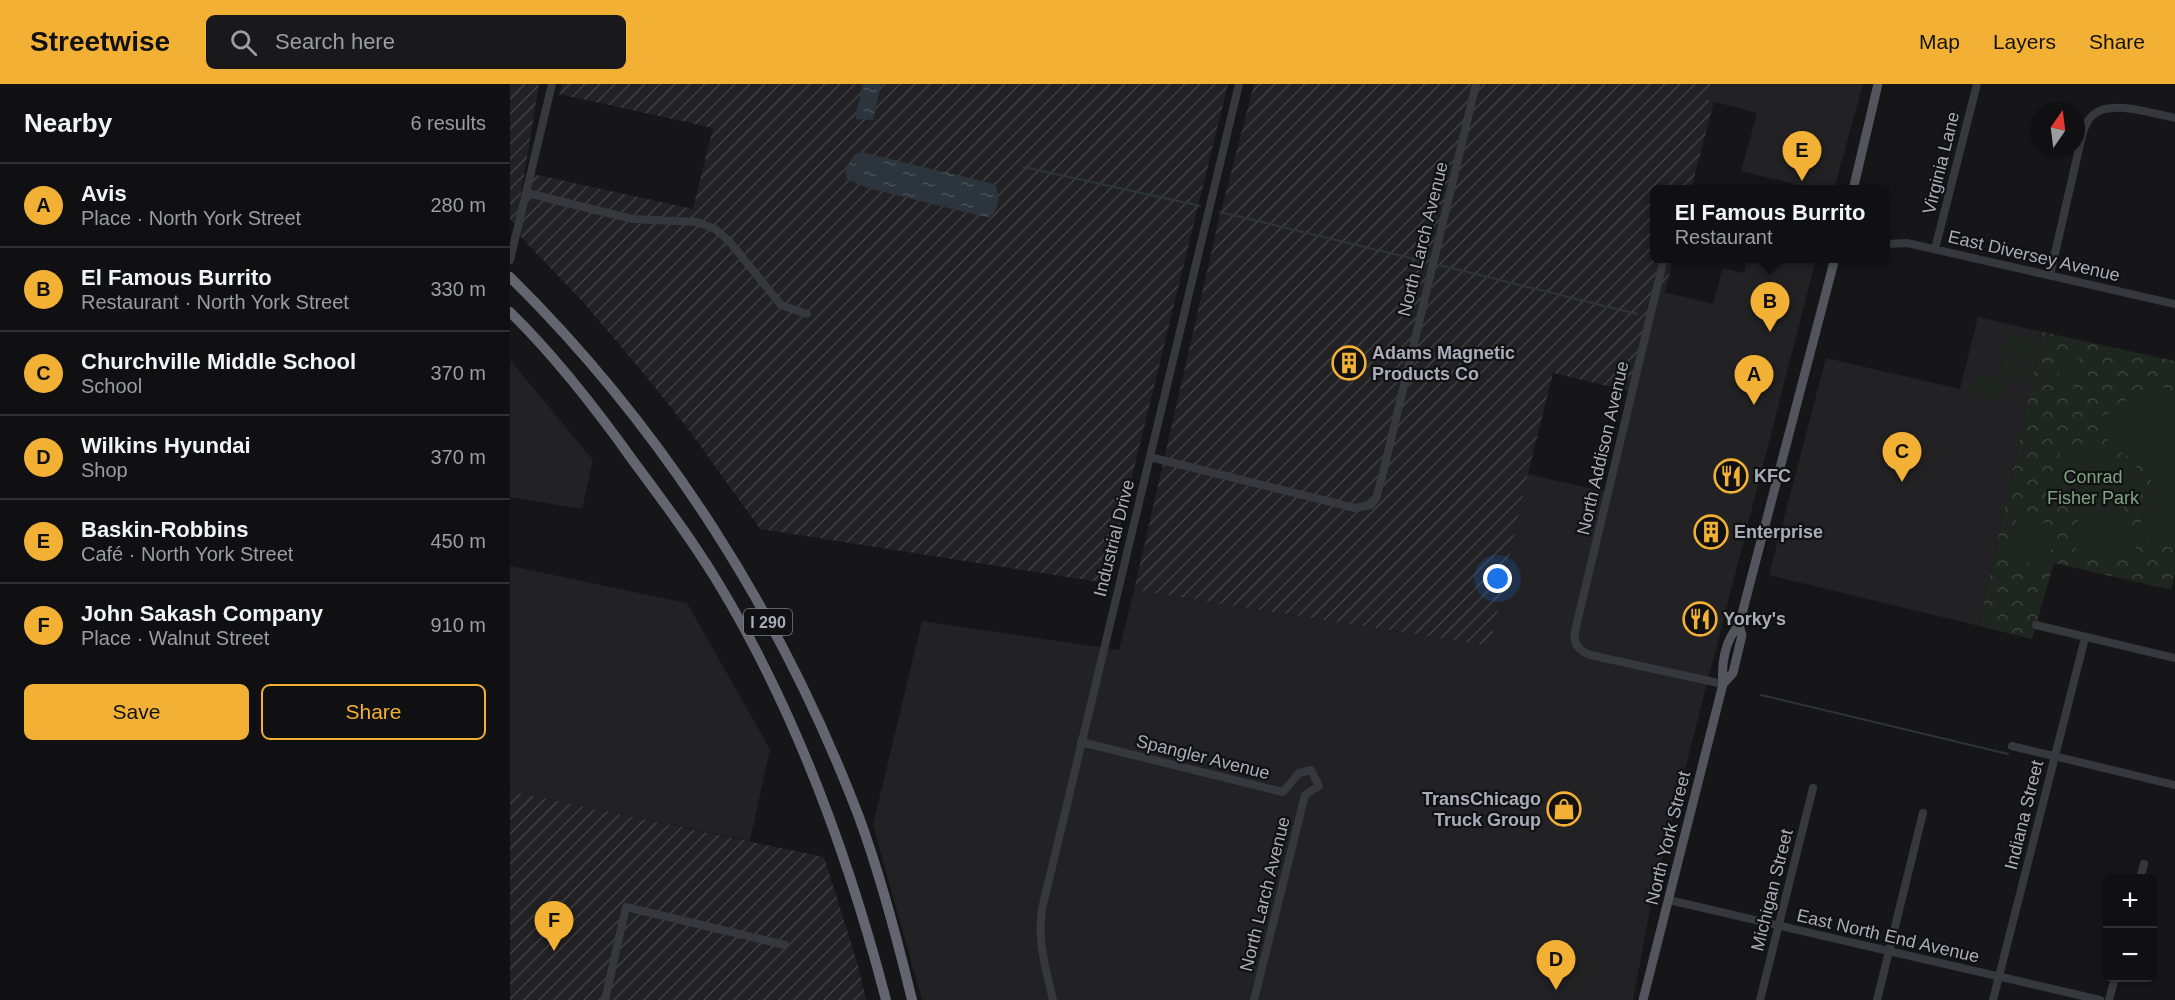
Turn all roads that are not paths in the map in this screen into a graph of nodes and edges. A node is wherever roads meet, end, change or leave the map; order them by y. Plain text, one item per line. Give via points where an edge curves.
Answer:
1 (552, 84) edge
2 (1239, 84) edge
3 (1476, 84) edge
4 (1878, 84) edge
5 (1977, 84) edge
6 (2175, 118) edge
7 (1854, 185) edge
8 (526, 193) junction
9 (1890, 244) edge
10 (1935, 249) junction
11 (510, 260) edge
12 (1663, 263) edge
13 (1834, 263) edge
14 (2050, 275) junction
15 (510, 277) edge
16 (2175, 304) edge
17 (510, 312) edge
18 (807, 314) dead end
19 (1150, 457) junction
20 (2036, 625) dead end
21 (2085, 638) junction
22 (2175, 658) edge
23 (1723, 684) junction
24 (1081, 742) junction
25 (2012, 746) dead end
26 (2055, 757) junction
27 (2175, 784) edge
28 (1813, 788) dead end
29 (1305, 795) joint
30 (1923, 813) dead end
31 (2144, 864) dead end
32 (2141, 874) edge
33 (1669, 900) junction
34 (1778, 926) junction
35 (785, 945) dead end
36 (1889, 952) junction
37 (1998, 977) junction
38 (2114, 982) edge
39 (605, 1000) edge
40 (886, 1000) edge
41 (912, 1000) edge
42 (1053, 1000) edge
43 (1254, 1000) edge
44 (1643, 1000) edge
45 (1760, 1000) edge
46 (1877, 1000) edge
47 (1993, 1000) edge
48 (2100, 1000) edge
49 (2109, 1000) edge

1 - 8 street
2 - 19 street, Industrial Drive
3 - 19 street, North Larch Avenue via 1381,482 1371,505 1355,508
4 - 7 main road
5 - 10 street, Virginia Lane
6 - 14 street via 2112,107 2088,120
8 - 11 street
8 - 18 street via 632,219 697,222 715,229 781,305
9 - 10 street, East Diversey Avenue
10 - 14 street, East Diversey Avenue
12 - 23 street, North Addison Avenue via 1575,631 1575,645 1590,655
13 - 23 main road, North York Street via 1739,625 1731,633 1721,668
14 - 16 street, East Diversey Avenue
15 - 41 highway, I 290 via 618,394 676,471 740,569 851,797 889,910
17 - 40 highway, I 290 via 619,441 686,533 733,608 768,674 834,827 867,926
19 - 24 street, Industrial Drive
20 - 21 street
21 - 22 street
21 - 26 street, Indiana Street
23 - 33 main road, North York Street
24 - 29 street, Spangler Avenue via 1283,792 1299,772 1311,770 1318,786
24 - 42 street, Industrial Drive via 1039,926
25 - 26 street
26 - 27 street
26 - 37 street, Indiana Street
28 - 34 street, Michigan Street
29 - 43 street, North Larch Avenue
30 - 36 street
31 - 32 street
33 - 34 street, East North End Avenue
33 - 44 main road, North York Street
34 - 36 street, East North End Avenue
34 - 45 street, Michigan Street
35 - 39 street via 626,907
36 - 37 street, East North End Avenue
36 - 46 street
37 - 47 street, Indiana Street
37 - 48 street, East North End Avenue
38 - 49 street

